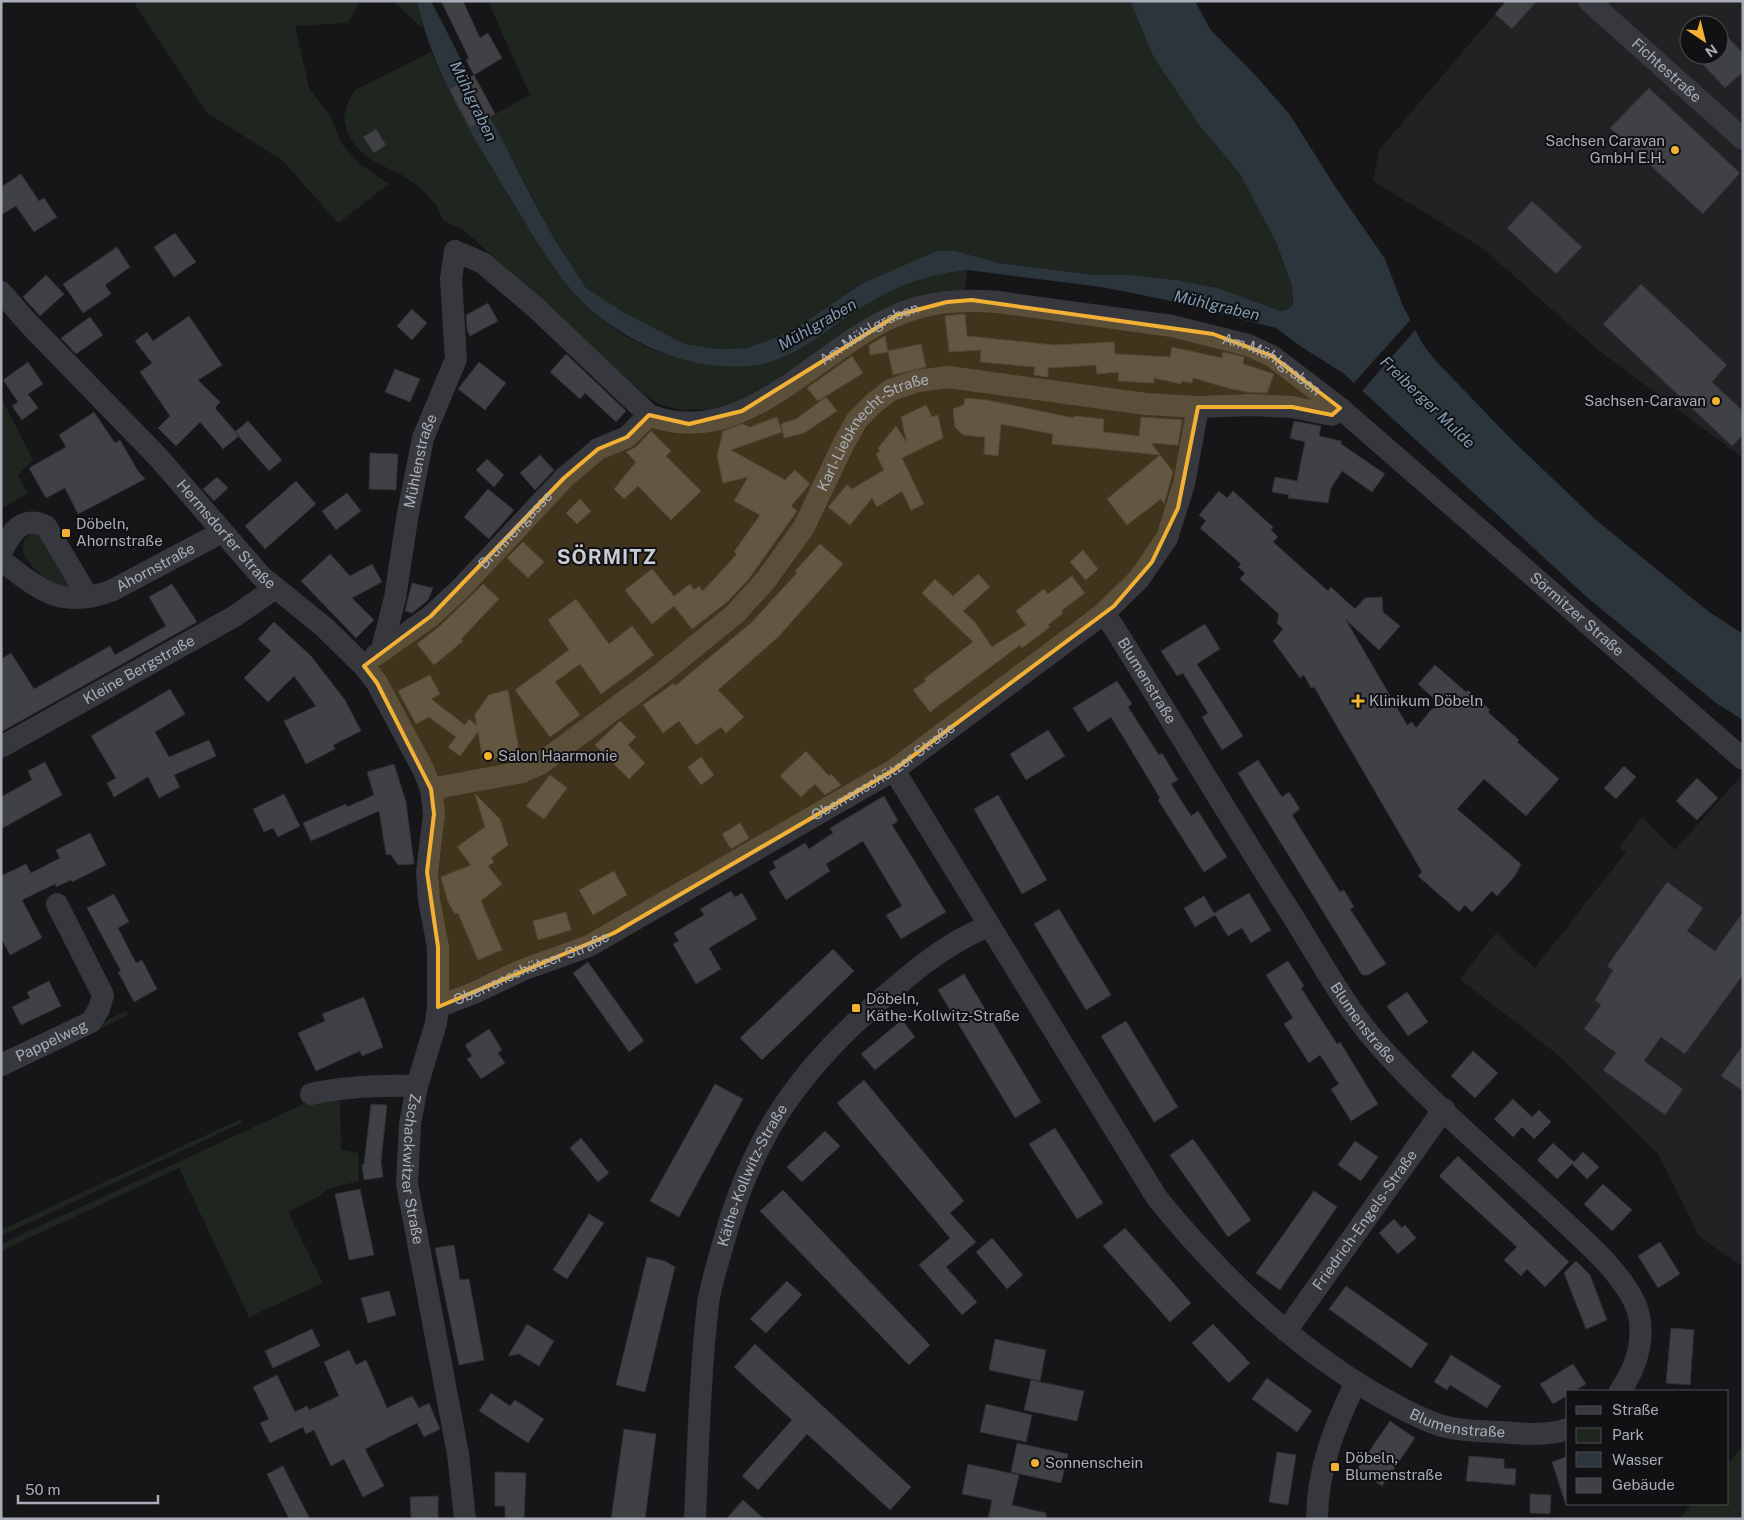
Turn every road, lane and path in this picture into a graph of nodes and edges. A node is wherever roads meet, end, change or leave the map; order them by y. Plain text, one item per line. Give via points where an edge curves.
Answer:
1 (1589, 1) edge
2 (1743, 139) edge
3 (455, 251) joint
4 (1, 292) edge
5 (1198, 407) junction
6 (1340, 408) junction
7 (649, 415) junction
8 (222, 532) junction
9 (1, 552) edge
10 (1, 560) edge
11 (274, 589) junction
12 (88, 597) junction
13 (1103, 614) junction
14 (382, 649) junction
15 (364, 666) junction
16 (1, 747) edge
17 (1743, 759) edge
18 (894, 770) junction
19 (431, 789) junction
20 (56, 904) dead end
21 (988, 926) junction
22 (438, 1006) junction
23 (1, 1065) edge
24 (417, 1086) junction
25 (311, 1094) dead end
26 (1444, 1109) junction
27 (1286, 1330) junction
28 (1356, 1382) junction
29 (1621, 1390) edge
30 (1566, 1429) edge
31 (465, 1519) edge
32 (695, 1519) edge
33 (1317, 1519) edge

1 - 2 street, Fichtestraße
3 - 7 street, Am Mühlgraben via 483,263 513,288
3 - 14 street, Mühlenstraße via 451,279 456,359 423,438 395,598
4 - 8 street, Hermsdorfer Straße via 158,457
5 - 6 street, Karl-Liebknecht-Straße via 1252,405 1332,415
5 - 13 street, Oberranschützer Straße via 1187,470 1167,538 1140,579
5 - 19 street, Karl-Liebknecht-Straße via 1146,404 948,377 917,381 891,390 857,420 804,527 765,581 735,614 540,764 522,772
6 - 7 street, Am Mühlgraben via 1272,356 1213,334 972,300 947,302 896,315 856,337 780,390 735,413 689,424 668,422
6 - 17 street, Sörmitzer Straße
7 - 14 street, Brunnengasse via 627,438 598,449 564,478 462,587 431,616
8 - 11 street, Hermsdorfer Straße
8 - 12 street, Ahornstraße via 113,590
9 - 12 street via 16,529 26,523 34,520 46,526
10 - 12 street, Ahornstraße via 37,587 60,598 76,600
11 - 15 street, Hermsdorfer Straße via 324,627
11 - 16 street, Kleine Bergstraße via 236,616
13 - 18 street, Oberranschützer Straße
13 - 26 street, Blumenstraße via 1357,1016 1377,1043
14 - 15 street
15 - 19 street, Hermsdorfer Straße via 377,683
18 - 21 street, Blumenstraße
18 - 22 street, Oberranschützer Straße via 590,946
19 - 22 street, Zschackwitzer Straße via 434,814 427,872 438,947
20 - 23 street, Pappelweg via 104,995 91,1022
21 - 27 street, Blumenstraße via 1156,1198 1225,1275
21 - 32 street, Käthe-Kollwitz-Straße via 960,938 912,972 836,1040 789,1095 757,1150 731,1217 709,1301
22 - 24 street, Zschackwitzer Straße
24 - 25 street via 384,1085
24 - 31 street, Zschackwitzer Straße via 409,1133 406,1184 458,1454
26 - 27 street, Friedrich-Engels-Straße
26 - 29 street, Blumenstraße via 1600,1256 1634,1301 1641,1336 1633,1370
27 - 28 street, Blumenstraße
28 - 30 street, Blumenstraße via 1402,1409 1457,1430 1539,1434
28 - 33 street via 1340,1414 1325,1459

